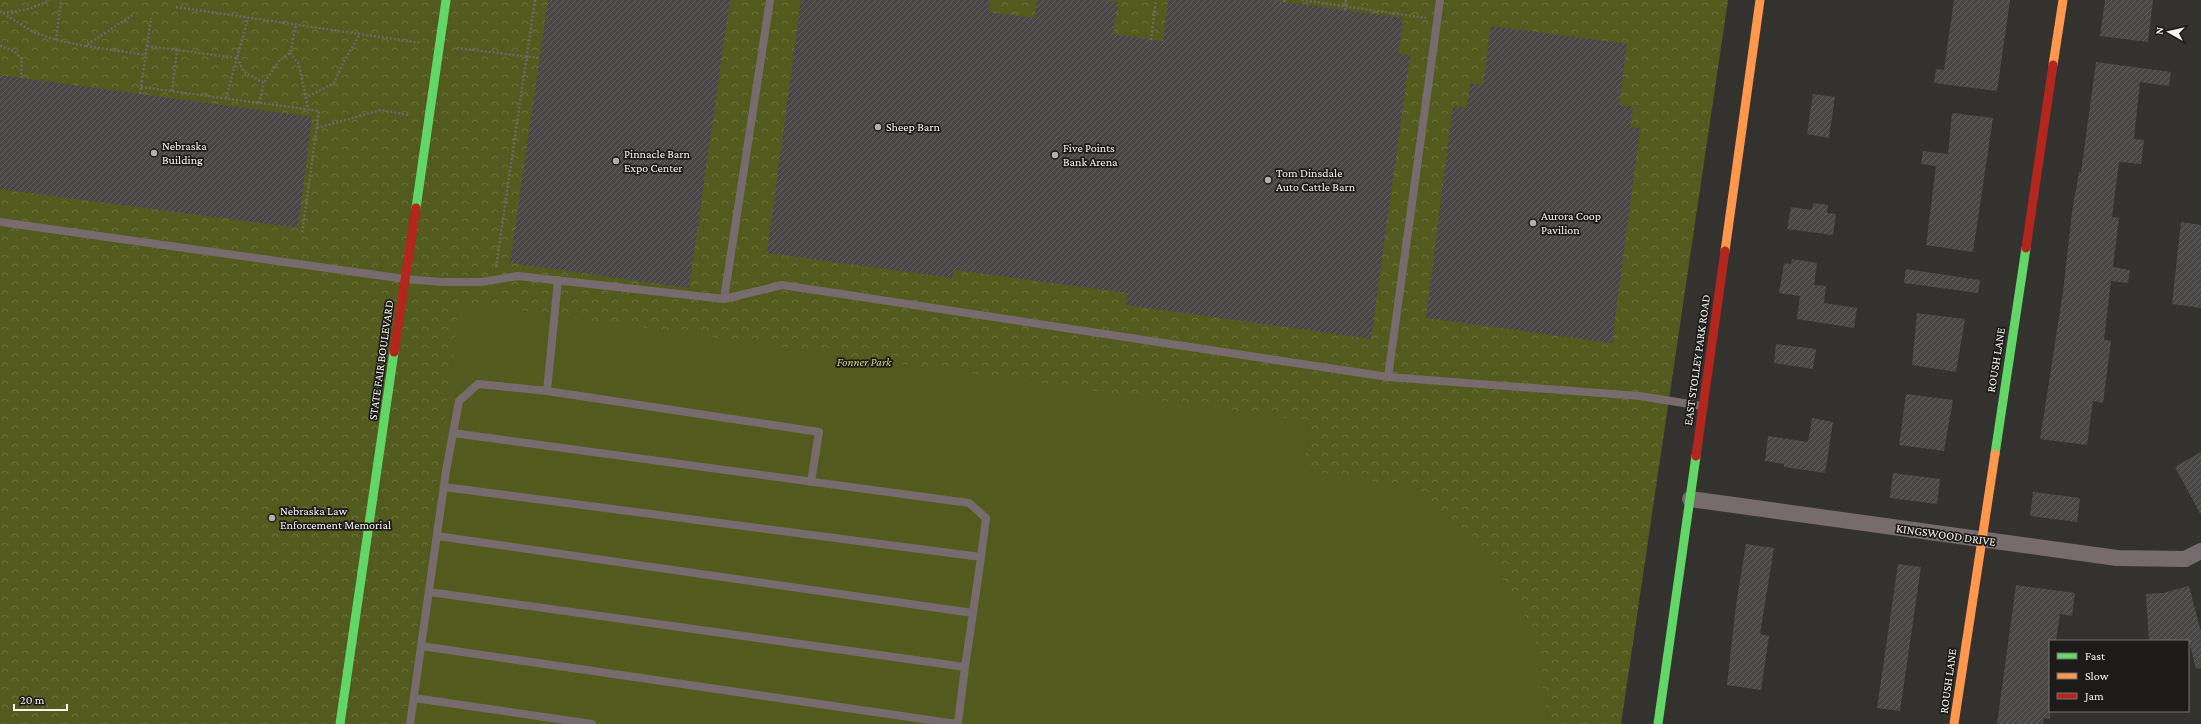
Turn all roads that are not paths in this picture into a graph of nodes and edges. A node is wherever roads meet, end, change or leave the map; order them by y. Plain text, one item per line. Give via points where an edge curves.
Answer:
1 (446, 0) edge
2 (770, 0) edge
3 (1440, 0) edge
4 (1760, 0) edge
5 (2063, 0) edge
6 (0, 222) edge
7 (405, 279) junction
8 (558, 280) junction
9 (724, 299) junction
10 (1388, 377) junction
11 (547, 391) junction
12 (1703, 406) junction
13 (453, 433) junction
14 (811, 482) junction
15 (444, 486) junction
16 (1690, 499) junction
17 (437, 536) junction
18 (1980, 540) junction
19 (2201, 551) edge
20 (980, 557) junction
21 (429, 592) junction
22 (973, 613) junction
23 (421, 646) junction
24 (965, 667) junction
25 (414, 698) junction
26 (957, 723) edge
27 (340, 724) edge
28 (410, 724) edge
29 (592, 724) edge
30 (1658, 724) edge
31 (1954, 724) edge

1 - 7 street, STATE FAIR BOULEVARD
2 - 9 lane
3 - 10 lane
4 - 12 street, EAST STOLLEY PARK ROAD
5 - 18 street, ROUSH LANE
6 - 7 lane
7 - 8 lane via 481,282 518,276
7 - 27 street, STATE FAIR BOULEVARD
8 - 9 lane
8 - 11 lane
9 - 10 lane via 782,285
10 - 12 lane via 1640,396
11 - 13 lane via 478,384 459,401
11 - 14 lane via 819,432
12 - 16 street, EAST STOLLEY PARK ROAD
13 - 14 lane
13 - 15 lane
14 - 20 lane via 969,503 986,518
15 - 17 lane
15 - 20 lane
16 - 18 street, KINGSWOOD DRIVE
16 - 30 street, EAST STOLLEY PARK ROAD
17 - 21 lane
17 - 22 lane
18 - 19 street, KINGSWOOD DRIVE via 2117,558 2184,559
18 - 31 street, ROUSH LANE
20 - 22 lane
21 - 23 lane
21 - 24 lane
22 - 24 lane
23 - 25 lane
23 - 26 lane
24 - 26 lane
25 - 28 lane
25 - 29 lane

